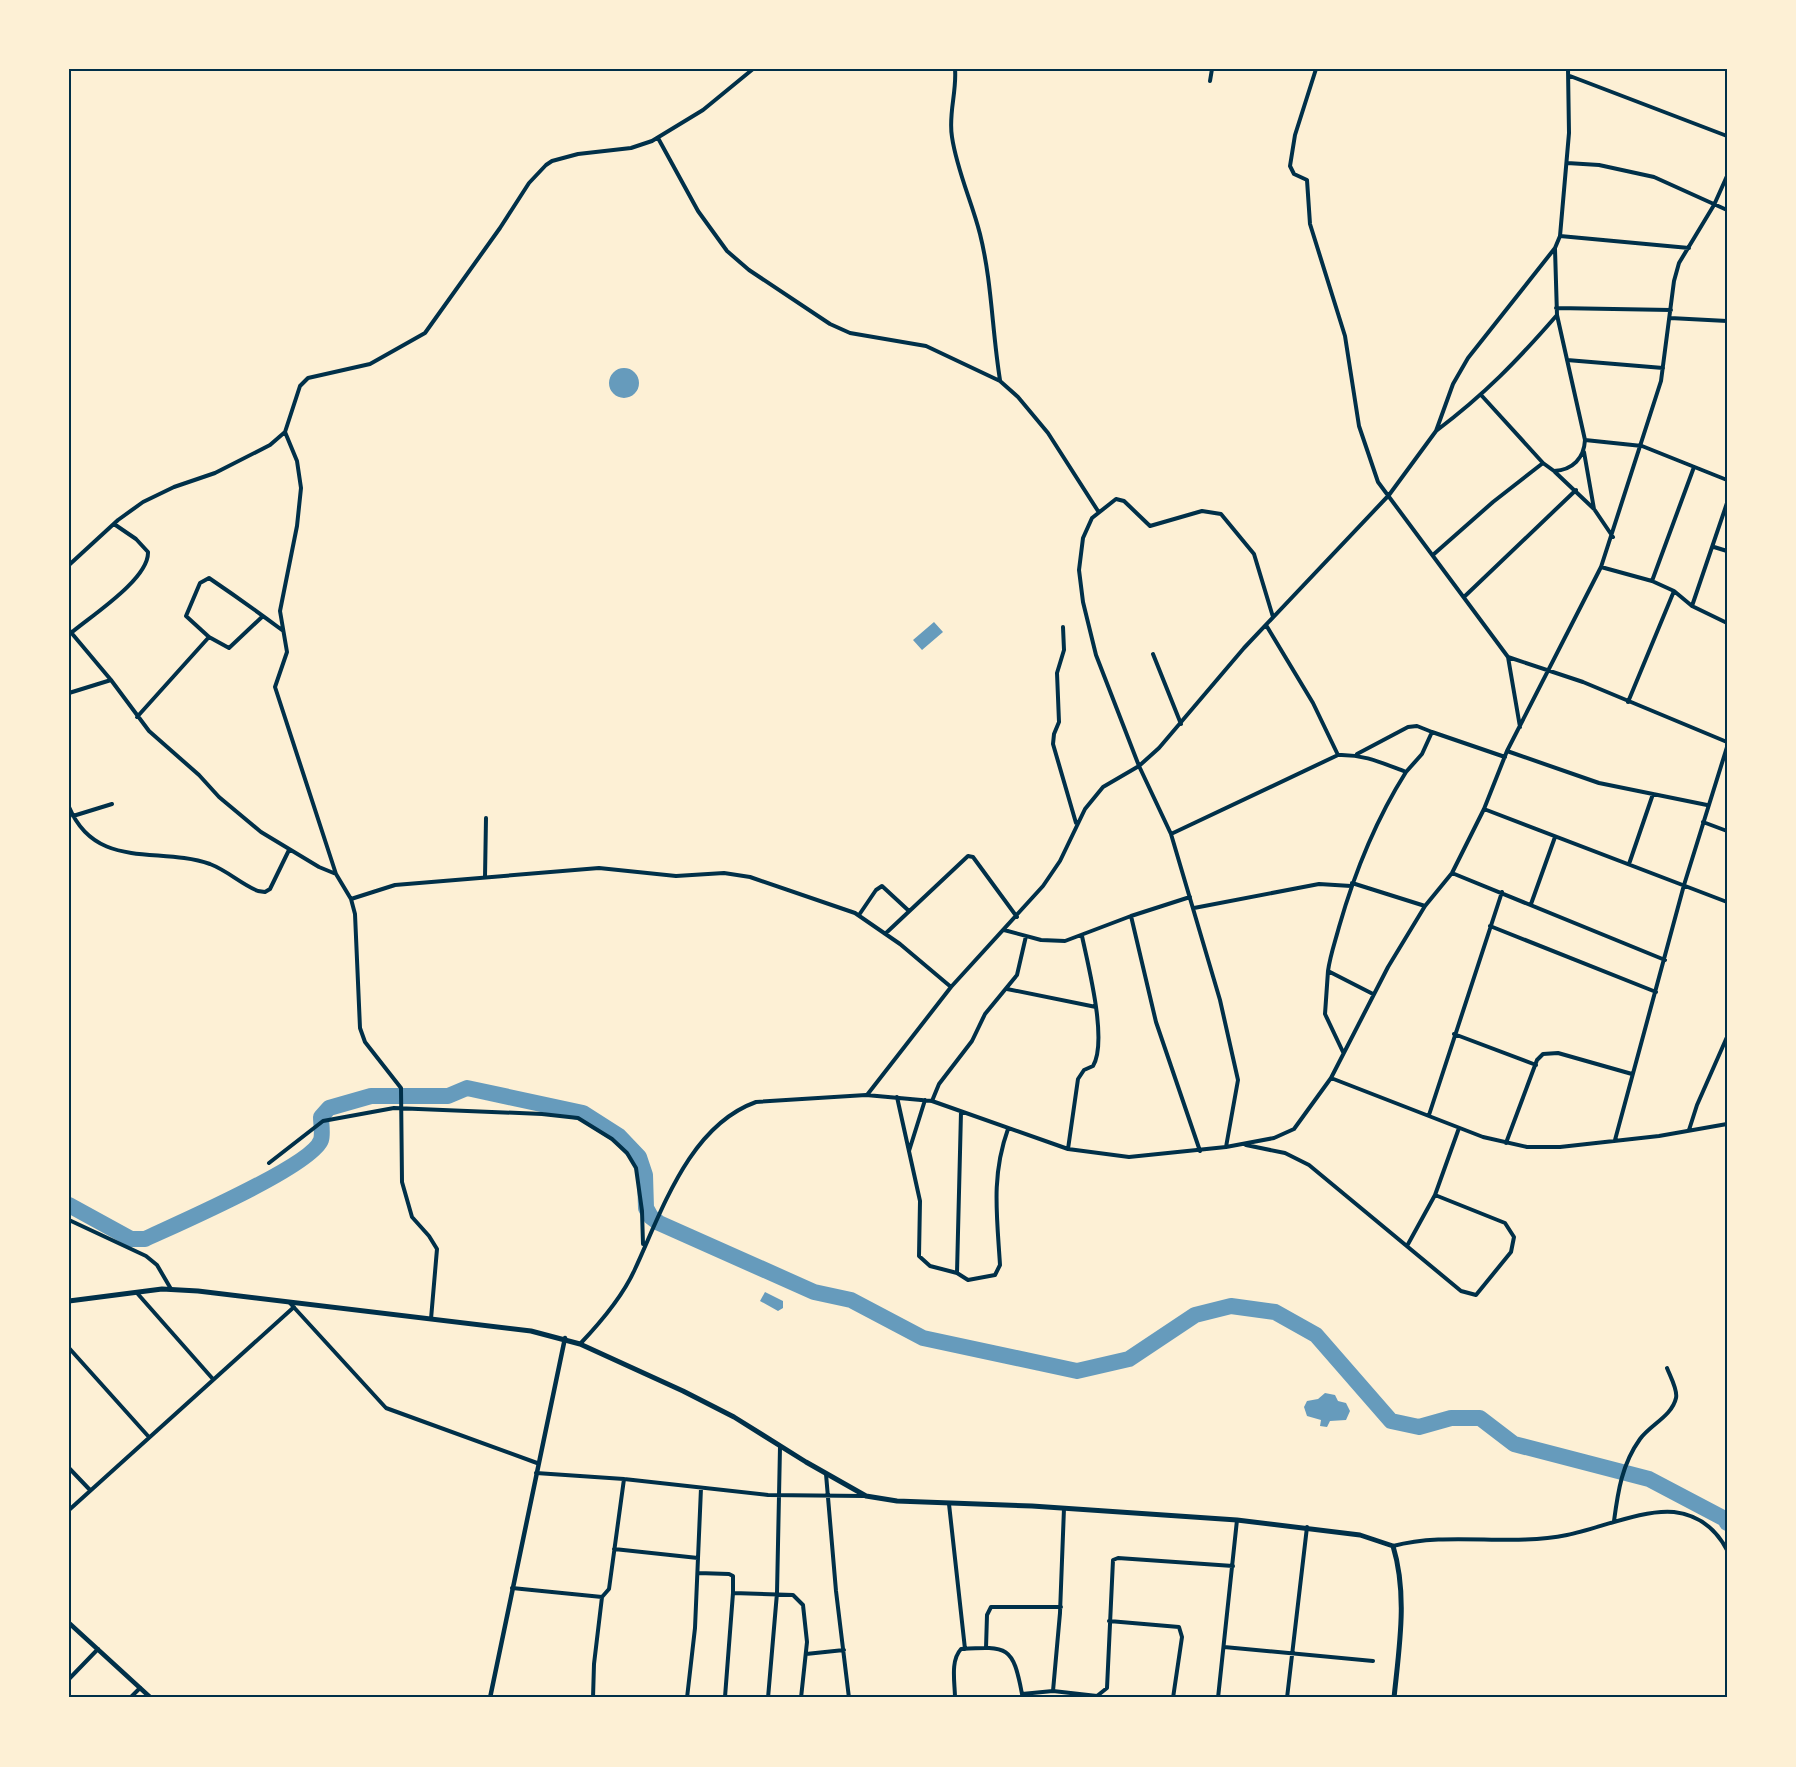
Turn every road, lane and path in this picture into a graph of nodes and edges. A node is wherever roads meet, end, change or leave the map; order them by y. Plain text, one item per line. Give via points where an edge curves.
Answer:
1 (753, 69) edge
2 (955, 69) edge
3 (1212, 69) edge
4 (1316, 69) edge
5 (1568, 69) edge
6 (1570, 76) junction
7 (1210, 81) dead end
8 (1727, 136) edge
9 (658, 138) junction
10 (1567, 163) junction
11 (1727, 176) edge
12 (1714, 205) junction
13 (1727, 210) edge
14 (1560, 236) junction
15 (1555, 248) junction
16 (1689, 248) junction
17 (1556, 308) junction
18 (1671, 310) junction
19 (1557, 315) junction
20 (1670, 318) junction
21 (1727, 321) edge
22 (1567, 360) junction
23 (1663, 368) junction
24 (1000, 381) junction
25 (1482, 396) junction
26 (1436, 431) junction
27 (285, 432) junction
28 (1585, 440) junction
29 (1642, 446) junction
30 (1584, 452) junction
31 (1543, 463) junction
32 (1694, 467) junction
33 (1554, 471) junction
34 (1727, 480) edge
35 (1576, 490) junction
36 (1389, 495) junction
37 (1727, 502) edge
38 (1594, 509) junction
39 (1098, 511) junction
40 (114, 524) junction
41 (1613, 537) junction
42 (1714, 547) junction
43 (1727, 550) edge
44 (1434, 554) junction
45 (69, 565) edge
46 (1601, 567) junction
47 (1652, 581) junction
48 (1674, 591) junction
49 (1464, 597) junction
50 (1692, 606) junction
51 (264, 616) junction
52 (1273, 617) junction
53 (1727, 623) edge
54 (1266, 625) junction
55 (1063, 627) dead end
56 (282, 630) junction
57 (70, 632) edge
58 (209, 637) junction
59 (1153, 654) dead end
60 (1508, 657) junction
61 (1548, 670) junction
62 (111, 680) junction
63 (69, 693) edge
64 (1628, 702) junction
65 (136, 717) junction
66 (1181, 724) junction
67 (1520, 727) junction
68 (1432, 732) junction
69 (1727, 742) edge
70 (1727, 747) edge
71 (1507, 751) junction
72 (1356, 754) junction
73 (1338, 755) junction
74 (1505, 757) junction
75 (1138, 766) junction
76 (1406, 772) junction
77 (1653, 794) junction
78 (112, 804) dead end
79 (1707, 805) junction
80 (69, 807) edge
81 (1484, 809) junction
82 (73, 816) junction
83 (486, 818) dead end
84 (1703, 822) junction
85 (1077, 824) junction
86 (1727, 831) edge
87 (1171, 834) junction
88 (1555, 837) junction
89 (289, 850) junction
90 (1629, 864) junction
91 (1452, 873) junction
92 (336, 874) junction
93 (485, 878) junction
94 (1352, 884) junction
95 (1684, 885) junction
96 (1502, 892) junction
97 (1191, 897) junction
98 (351, 899) junction
99 (1727, 902) edge
100 (1531, 904) junction
101 (1425, 906) junction
102 (1194, 908) junction
103 (909, 911) junction
104 (859, 916) junction
105 (1017, 916) junction
106 (1131, 916) junction
107 (1490, 926) junction
108 (1004, 930) junction
109 (885, 934) junction
110 (1026, 936) junction
111 (1082, 936) junction
112 (1665, 960) junction
113 (1328, 971) junction
114 (951, 987) junction
115 (1007, 989) junction
116 (1656, 992) junction
117 (1373, 994) junction
118 (1096, 1007) junction
119 (1454, 1034) junction
120 (1727, 1039) edge
121 (1343, 1053) junction
122 (1536, 1065) junction
123 (1632, 1074) junction
124 (1331, 1077) junction
125 (866, 1095) junction
126 (897, 1097) junction
127 (925, 1100) junction
128 (932, 1101) junction
129 (402, 1108) junction
130 (961, 1112) junction
131 (1429, 1115) junction
132 (1727, 1124) edge
133 (1459, 1128) junction
134 (1008, 1129) junction
135 (1689, 1130) junction
136 (1615, 1140) junction
137 (1506, 1143) junction
138 (1243, 1144) junction
139 (1226, 1148) junction
140 (1068, 1149) junction
141 (909, 1151) junction
142 (1200, 1151) junction
143 (269, 1163) dead end
144 (1435, 1195) junction
145 (69, 1220) edge
146 (1407, 1246) junction
147 (643, 1247) junction
148 (957, 1273) junction
149 (171, 1289) junction
150 (137, 1293) junction
151 (69, 1301) edge
152 (291, 1304) junction
153 (431, 1319) junction
154 (565, 1338) junction
155 (580, 1344) junction
156 (69, 1348) edge
157 (1667, 1368) dead end
158 (212, 1378) junction
159 (148, 1436) junction
160 (780, 1446) junction
161 (537, 1463) junction
162 (69, 1468) edge
163 (536, 1473) junction
164 (826, 1474) junction
165 (624, 1479) junction
166 (701, 1488) junction
167 (90, 1490) junction
168 (781, 1495) junction
169 (827, 1496) junction
170 (866, 1496) junction
171 (949, 1504) junction
172 (1064, 1508) junction
173 (69, 1510) edge
174 (1237, 1520) junction
175 (1614, 1521) junction
176 (1307, 1527) junction
177 (1393, 1546) junction
178 (614, 1549) junction
179 (1727, 1550) edge
180 (699, 1558) junction
181 (1233, 1566) junction
182 (698, 1573) junction
183 (512, 1588) junction
184 (733, 1593) junction
185 (777, 1593) junction
186 (602, 1597) junction
187 (1061, 1607) junction
188 (1109, 1621) junction
189 (69, 1623) edge
190 (1224, 1647) junction
191 (986, 1648) junction
192 (99, 1649) junction
193 (966, 1649) junction
194 (844, 1650) junction
195 (1292, 1653) junction
196 (806, 1654) junction
197 (1373, 1661) dead end
198 (69, 1679) edge
199 (141, 1687) junction
200 (1053, 1691) junction
201 (1022, 1696) edge
202 (725, 1697) edge
203 (130, 1698) edge
204 (151, 1698) edge
205 (490, 1698) edge
206 (593, 1698) edge
207 (687, 1698) edge
208 (768, 1698) edge
209 (801, 1698) edge
210 (849, 1698) edge
211 (955, 1698) edge
212 (1173, 1698) edge
213 (1218, 1698) edge
214 (1287, 1698) edge
215 (1394, 1698) edge

1 - 9 street via 703,110
2 - 24 street via 951,135 980,233 991,290
3 - 7 street
4 - 36 street via 1295,135 1290,166 1294,174 1307,180 1310,224 1345,336 1359,426 1378,482
5 - 6 street
6 - 8 street
6 - 10 street
9 - 24 street via 698,211 727,251 749,270 840,329 926,346
9 - 27 street via 631,148 562,158 537,172 431,328 370,364 308,378 300,386
10 - 12 street via 1627,169
10 - 14 street
11 - 12 street
12 - 13 street
12 - 16 street
14 - 15 street
14 - 16 street
15 - 17 street
15 - 26 street via 1468,358 1453,384
16 - 18 street via 1679,263
17 - 18 street
17 - 19 street
18 - 20 street
19 - 22 street
19 - 25 street
20 - 21 street
20 - 23 street
22 - 23 street
22 - 28 street
23 - 29 street
24 - 39 street via 1018,396 1047,433
25 - 26 street
25 - 31 street
26 - 36 street
27 - 40 street via 252,456 143,502
27 - 56 street via 297,461 300,488 297,526 281,600
28 - 29 street
28 - 30 street
29 - 32 street
29 - 41 street
30 - 33 street via 1570,467
30 - 38 street
31 - 33 street
31 - 44 street
32 - 34 street
32 - 47 street
33 - 35 street
35 - 38 street
35 - 49 street
36 - 44 street
36 - 52 street
37 - 42 street
38 - 41 street
39 - 52 street via 1119,499 1150,526 1202,511 1221,514 1254,554
39 - 75 street via 1088,524 1080,552 1083,602 1096,655
40 - 45 street
40 - 57 street via 148,552 145,567 130,584
41 - 46 street
42 - 43 street
42 - 50 street
44 - 49 street
46 - 47 street
46 - 61 street
47 - 48 street
48 - 50 street
48 - 64 street
49 - 60 street
50 - 53 street
51 - 56 street
51 - 58 street via 229,648
51 - 58 street via 206,578 186,616
52 - 54 street
54 - 66 street
54 - 73 street via 1304,686
55 - 85 street via 1064,650 1057,673 1059,722 1053,744
56 - 92 street via 287,652 276,681 276,694
57 - 62 street
58 - 65 street
59 - 66 street
60 - 61 street
60 - 67 street
61 - 64 street
61 - 67 street
62 - 63 street
62 - 65 street
64 - 69 street
65 - 89 street via 241,817
66 - 75 street
67 - 71 street
68 - 72 street via 1408,727
68 - 74 street
68 - 76 street via 1422,754
70 - 79 street
71 - 74 street
71 - 77 street via 1574,776
72 - 73 street
72 - 76 street
73 - 87 street
74 - 81 street
75 - 85 street via 1103,787
75 - 87 street
76 - 94 street via 1385,805
77 - 79 street
77 - 90 street
78 - 82 street
79 - 84 street
80 - 82 street
81 - 88 street
81 - 91 street
82 - 89 street via 95,842 111,849 211,865 265,892
83 - 93 street
84 - 86 street
84 - 95 street
85 - 105 street via 1055,871
87 - 97 street
88 - 90 street
88 - 100 street
89 - 92 street
90 - 95 street
91 - 96 street
91 - 101 street
92 - 98 street
93 - 98 street via 395,885
93 - 104 street via 599,868 687,877 724,873 769,882
94 - 101 street
94 - 102 street via 1319,884
94 - 113 street
95 - 99 street
95 - 112 street
96 - 100 street
96 - 107 street
97 - 102 street
97 - 106 street
98 - 129 street via 357,926 360,1028 365,1042 401,1088
100 - 112 street
101 - 117 street
102 - 139 street via 1237,1072 1238,1088
103 - 104 street via 882,886
103 - 105 street via 964,858 971,856
103 - 109 street
104 - 109 street
105 - 108 street
106 - 111 street
106 - 142 street via 1156,1022
107 - 116 street
107 - 119 street
108 - 110 street
108 - 114 street
109 - 114 street
110 - 111 street via 1051,942
110 - 115 street via 1019,970
111 - 118 street
112 - 116 street
113 - 117 street
113 - 121 street via 1325,1014
114 - 125 street
115 - 118 street
115 - 128 street via 939,1084
116 - 123 street
117 - 121 street
118 - 140 street via 1098,1052 1093,1065 1078,1079
119 - 122 street
119 - 131 street
120 - 135 street
121 - 124 street
122 - 123 street via 1549,1052
122 - 137 street
123 - 136 street
124 - 131 street
124 - 138 street via 1294,1129
125 - 126 street
125 - 147 street via 772,1099 745,1106 722,1122 674,1182
126 - 127 street
126 - 141 street
127 - 128 street
127 - 141 street
128 - 130 street
129 - 143 street via 323,1122
129 - 147 street via 542,1114 578,1118 595,1126 627,1153 636,1168
129 - 153 street via 402,1182 412,1217 437,1249
130 - 134 street
130 - 148 street
131 - 133 street
132 - 135 street
133 - 137 street
133 - 144 street
134 - 140 street
134 - 148 street via 996,1177 998,1272 968,1280
135 - 136 street
136 - 137 street via 1560,1147
138 - 139 street
138 - 146 street via 1285,1153 1309,1165
139 - 142 street
140 - 142 street via 1128,1157
141 - 148 street via 920,1200 919,1256 930,1266
144 - 146 street
144 - 146 street via 1505,1223 1514,1237 1510,1252 1472,1295 1461,1291
145 - 149 street via 146,1256
147 - 155 street via 635,1270
149 - 150 main road
149 - 152 main road
150 - 151 main road
150 - 158 street
152 - 153 main road
152 - 158 street
152 - 161 street via 386,1408
153 - 154 main road
154 - 155 main road
154 - 161 street
155 - 160 main road via 734,1417
156 - 159 street
157 - 175 street via 1677,1394 1675,1403 1641,1437 1627,1461 1618,1487
158 - 159 street
159 - 167 street
160 - 164 main road
160 - 168 street
161 - 163 street
162 - 167 street
163 - 165 street
163 - 183 street
164 - 169 street
164 - 170 main road
165 - 166 street
165 - 178 street
166 - 168 street
166 - 180 street
167 - 173 street
168 - 169 street
168 - 185 street
169 - 170 street
169 - 194 street
170 - 171 main road
171 - 172 main road
171 - 193 street
172 - 174 main road
172 - 187 street
174 - 176 main road
174 - 181 street
175 - 177 street via 1568,1535 1528,1541 1428,1539
175 - 179 street via 1671,1511 1685,1514 1714,1530
176 - 177 main road via 1371,1537
176 - 195 street
177 - 215 main road via 1402,1592
178 - 180 street
178 - 186 street via 609,1589
180 - 182 street
181 - 188 street via 1118,1558 1112,1563
181 - 190 street
182 - 184 street via 733,1576
182 - 207 street
183 - 186 street
183 - 205 street
184 - 185 street
184 - 202 street
185 - 196 street via 793,1595 803,1605
185 - 208 street
186 - 206 street
187 - 191 street via 991,1607 987,1615
187 - 200 street
188 - 200 street via 1108,1680 1104,1692 1092,1696
188 - 212 street via 1179,1627 1182,1637
189 - 192 street
190 - 195 street
190 - 213 street
191 - 193 street
191 - 201 street via 1002,1649 1014,1661
192 - 198 street
192 - 199 street
193 - 211 street via 961,1649 956,1658
194 - 196 street
194 - 210 street
195 - 197 street
195 - 214 street
196 - 209 street
199 - 203 street
199 - 204 street
200 - 201 street

